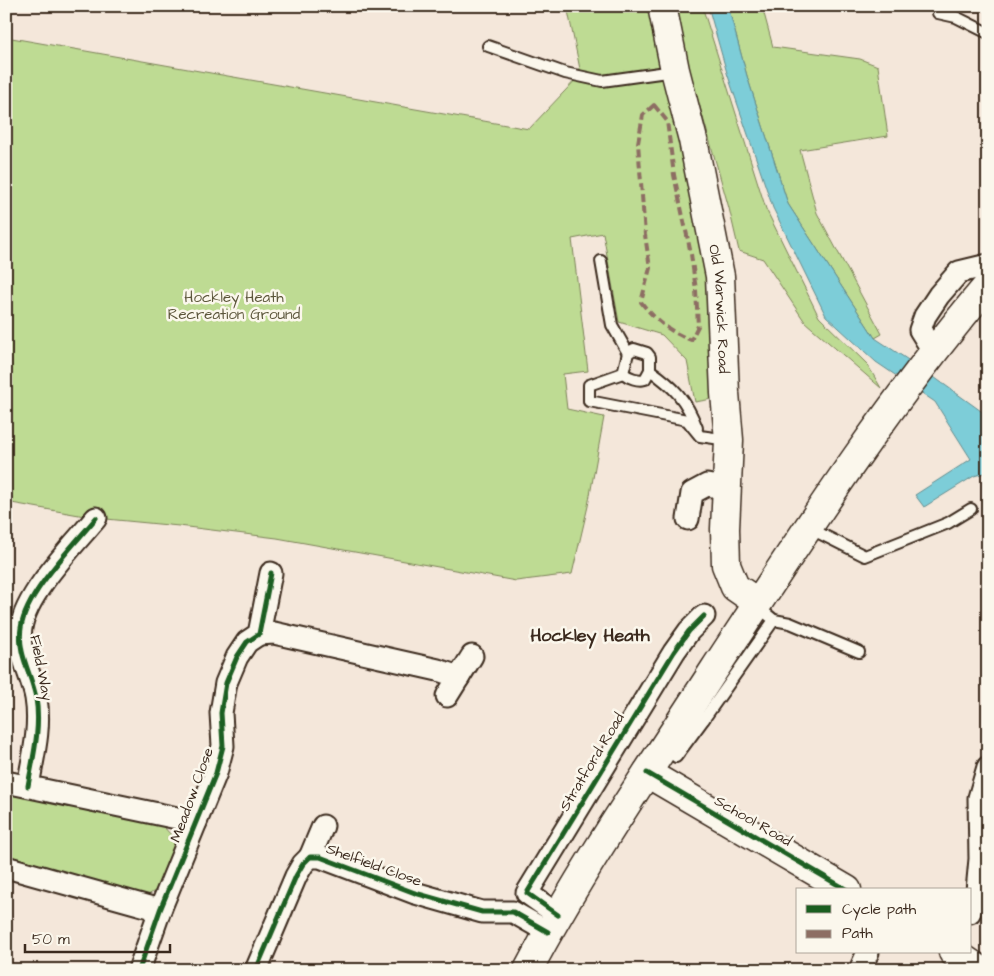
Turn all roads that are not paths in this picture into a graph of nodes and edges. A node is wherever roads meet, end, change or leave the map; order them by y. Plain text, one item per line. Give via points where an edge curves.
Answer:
1 (662, 6) edge
2 (938, 13) dead end
3 (988, 33) edge
4 (488, 46) dead end
5 (675, 70) junction
6 (601, 262) dead end
7 (988, 265) edge
8 (988, 285) edge
9 (628, 353) junction
10 (930, 356) junction
11 (650, 370) junction
12 (624, 373) junction
13 (700, 436) junction
14 (729, 440) junction
15 (728, 489) junction
16 (971, 509) dead end
17 (96, 518) dead end
18 (688, 519) dead end
19 (808, 528) junction
20 (271, 573) dead end
21 (763, 610) junction
22 (704, 616) dead end
23 (260, 634) junction
24 (859, 652) dead end
25 (472, 656) dead end
26 (458, 677) junction
27 (447, 696) dead end
28 (696, 714) junction
29 (676, 757) dead end
30 (988, 767) edge
31 (647, 773) junction
32 (6, 782) edge
33 (28, 786) junction
34 (196, 822) junction
35 (324, 826) dead end
36 (310, 857) junction
37 (6, 867) edge
38 (844, 888) edge
39 (972, 906) edge
40 (160, 910) junction
41 (553, 924) junction
42 (867, 954) edge
43 (956, 954) edge
44 (139, 970) edge
45 (256, 970) edge
46 (528, 970) edge
47 (860, 970) edge
48 (980, 970) edge

1 - 5 main road, Old Warwick Road
2 - 3 lane via 956,17
4 - 5 lane via 565,73 602,81
5 - 14 main road, Old Warwick Road via 693,140 720,276
6 - 9 lane via 612,325
7 - 10 street via 959,272 925,316 920,330
8 - 10 main road
9 - 11 lane via 634,349 647,353 651,361
9 - 12 lane
10 - 19 main road
11 - 12 lane via 642,380
11 - 13 lane via 671,385 690,410
12 - 13 lane via 589,385 589,401 687,420
13 - 14 lane
14 - 15 main road, Old Warwick Road
15 - 18 street via 707,485 692,493
15 - 21 main road, Old Warwick Road via 726,565 735,587
16 - 19 lane via 948,523 865,556
17 - 33 street, Field Way via 42,582 28,606 21,628 21,648 36,700 38,726
19 - 21 main road
20 - 23 street
21 - 24 lane
21 - 28 main road
22 - 41 street, Stratford Road via 674,652 527,894
23 - 26 street via 274,634
23 - 34 street, Meadow Close via 247,642 226,683 222,713 223,746 216,774
25 - 26 street
26 - 27 street
28 - 29 lane
28 - 31 main road
30 - 39 street via 978,798 980,859
31 - 38 main road, School Road
31 - 41 main road
32 - 33 street, Meadow Close
33 - 34 street, Meadow Close
34 - 40 street, Meadow Close
35 - 36 street, Shelfield Close
36 - 41 street, Shelfield Close via 320,857 415,893 482,912 512,912
36 - 45 street, Shelfield Close via 296,876
37 - 40 street
40 - 44 street, Meadow Close
41 - 46 main road
42 - 47 street
43 - 48 main road

